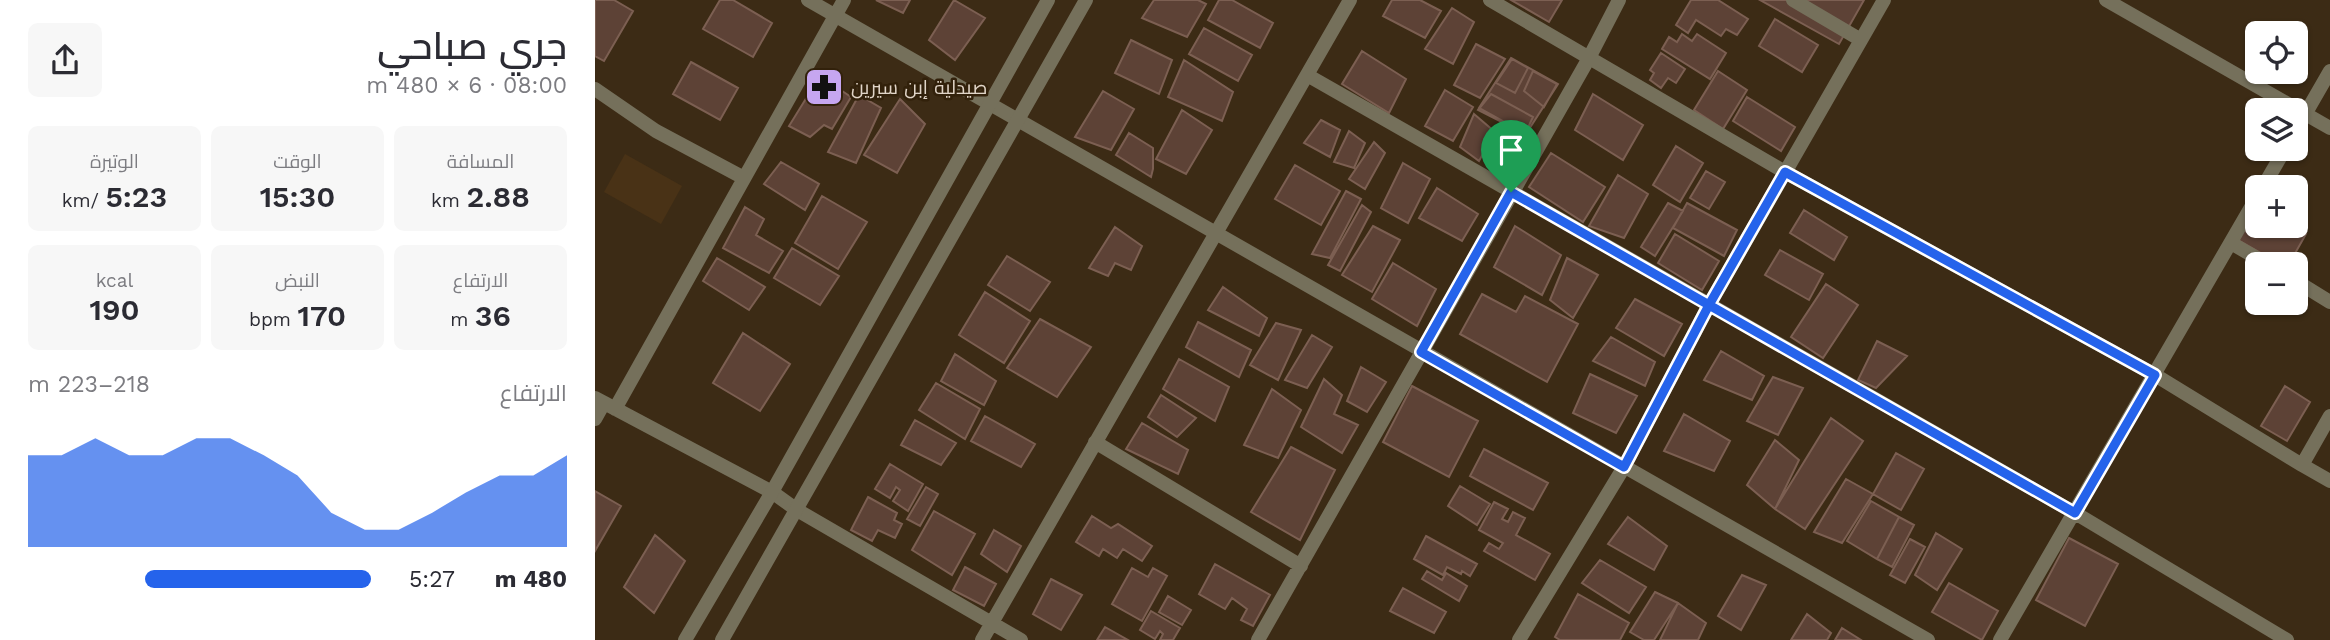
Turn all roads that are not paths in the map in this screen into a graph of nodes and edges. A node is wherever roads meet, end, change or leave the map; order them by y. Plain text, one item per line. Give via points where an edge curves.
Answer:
1 (808, 0) edge
2 (844, 0) edge
3 (1048, 0) edge
4 (1086, 0) edge
5 (1350, 0) edge
6 (1490, 0) edge
7 (1619, 0) edge
8 (1793, 0) edge
9 (1884, 0) edge
10 (2106, 0) edge
11 (836, 16) junction
12 (1861, 40) junction
13 (1589, 58) junction
14 (2330, 71) edge
15 (1307, 75) junction
16 (595, 89) edge
17 (2277, 98) edge
18 (990, 103) junction
19 (2308, 109) edge
20 (2308, 116) edge
21 (1018, 120) junction
22 (2330, 128) edge
23 (1785, 172) junction
24 (744, 178) junction
25 (1511, 192) junction
26 (2245, 218) edge
27 (1215, 232) junction
28 (2231, 243) junction
29 (2246, 252) edge
30 (2308, 288) edge
31 (2330, 302) edge
32 (1709, 305) junction
33 (1421, 352) junction
34 (2155, 375) junction
35 (605, 404) edge
36 (2330, 416) edge
37 (595, 419) edge
38 (1095, 442) junction
39 (2302, 465) junction
40 (1624, 467) junction
41 (2330, 481) edge
42 (772, 492) junction
43 (797, 510) junction
44 (2075, 513) junction
45 (1301, 565) junction
46 (991, 623) junction
47 (685, 640) edge
48 (722, 640) edge
49 (982, 640) edge
50 (1021, 640) edge
51 (1258, 640) edge
52 (1519, 640) edge
53 (1928, 640) edge
54 (2000, 640) edge
55 (2287, 640) edge

1 - 11 street
2 - 11 street
3 - 18 street
4 - 21 street
5 - 15 street
6 - 13 street
7 - 13 street
8 - 12 street
9 - 12 street
10 - 17 street
11 - 18 street
11 - 24 street
12 - 23 street
13 - 23 street
13 - 25 street
14 - 19 street
15 - 25 street
15 - 27 street
16 - 24 street via 656,131
18 - 21 street
18 - 42 street
20 - 22 street
21 - 27 street
21 - 43 street
23 - 32 street
23 - 34 street
24 - 35 street
25 - 32 street
25 - 33 street
26 - 28 street
27 - 33 street
27 - 38 street
28 - 29 street
28 - 34 street
30 - 31 street
32 - 40 street
32 - 44 street
33 - 40 street
33 - 45 street
34 - 39 street
34 - 44 street
35 - 37 street
35 - 42 street
36 - 39 street
38 - 45 street
38 - 46 street
39 - 41 street
40 - 52 street
40 - 53 street
42 - 43 street
42 - 47 street
43 - 46 street
43 - 48 street
44 - 54 street
44 - 55 street
45 - 51 street
46 - 49 street
46 - 50 street

